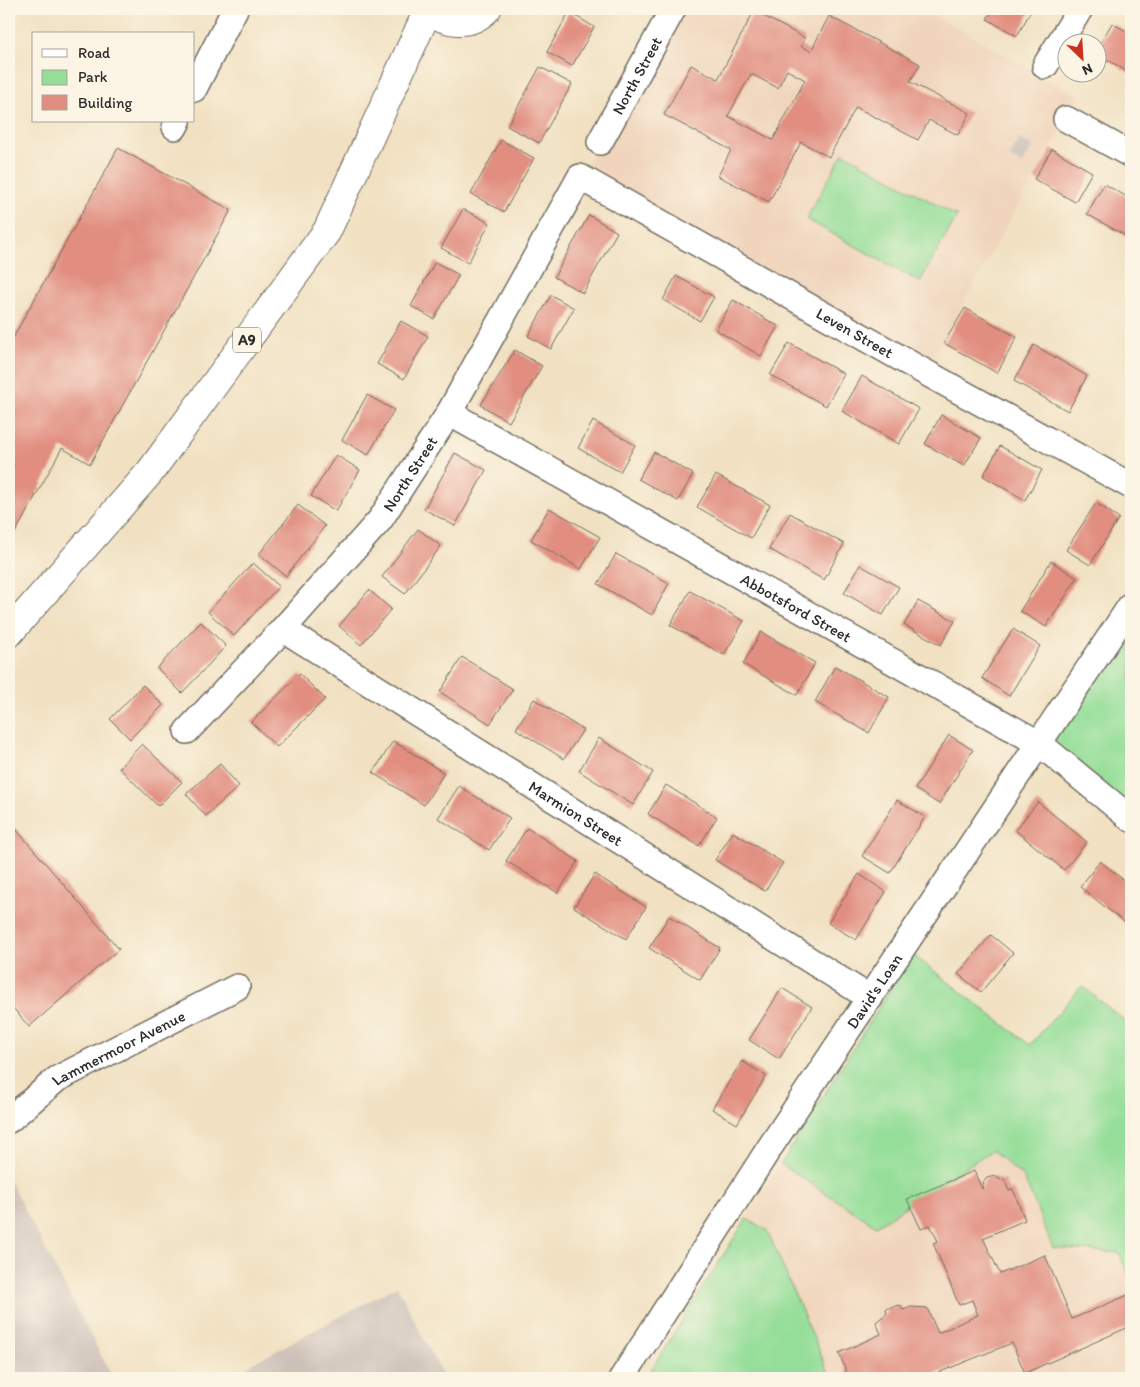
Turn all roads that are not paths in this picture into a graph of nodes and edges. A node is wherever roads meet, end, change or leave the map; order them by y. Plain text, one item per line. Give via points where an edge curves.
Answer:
1 (234, 9) edge
2 (428, 9) edge
3 (487, 9) edge
4 (674, 9) edge
5 (1080, 9) edge
6 (1045, 66) dead end
7 (195, 87) edge
8 (1066, 119) dead end
9 (600, 142) dead end
10 (1131, 155) edge
11 (580, 177) joint
12 (449, 413) junction
13 (1131, 486) edge
14 (1131, 606) edge
15 (282, 629) junction
16 (9, 633) edge
17 (187, 731) dead end
18 (1040, 744) junction
19 (1131, 819) edge
20 (237, 987) dead end
21 (870, 998) junction
22 (9, 1120) edge
23 (622, 1378) edge

1 - 7 street
2 - 3 main road via 440,18 455,22 469,20
2 - 16 main road, A9 via 328,231 150,472
4 - 9 street, North Street
5 - 6 street
8 - 10 street
11 - 12 street, North Street
11 - 13 street, Leven Street
12 - 15 street, North Street via 380,520
12 - 18 street, Abbotsford Street
14 - 18 street, David's Loan
15 - 17 street, North Street
15 - 21 street, Marmion Street
18 - 19 street, Abbotsford Street
18 - 21 street, David's Loan
20 - 22 street, Lammermoor Avenue via 57,1079
21 - 23 street, David's Loan

